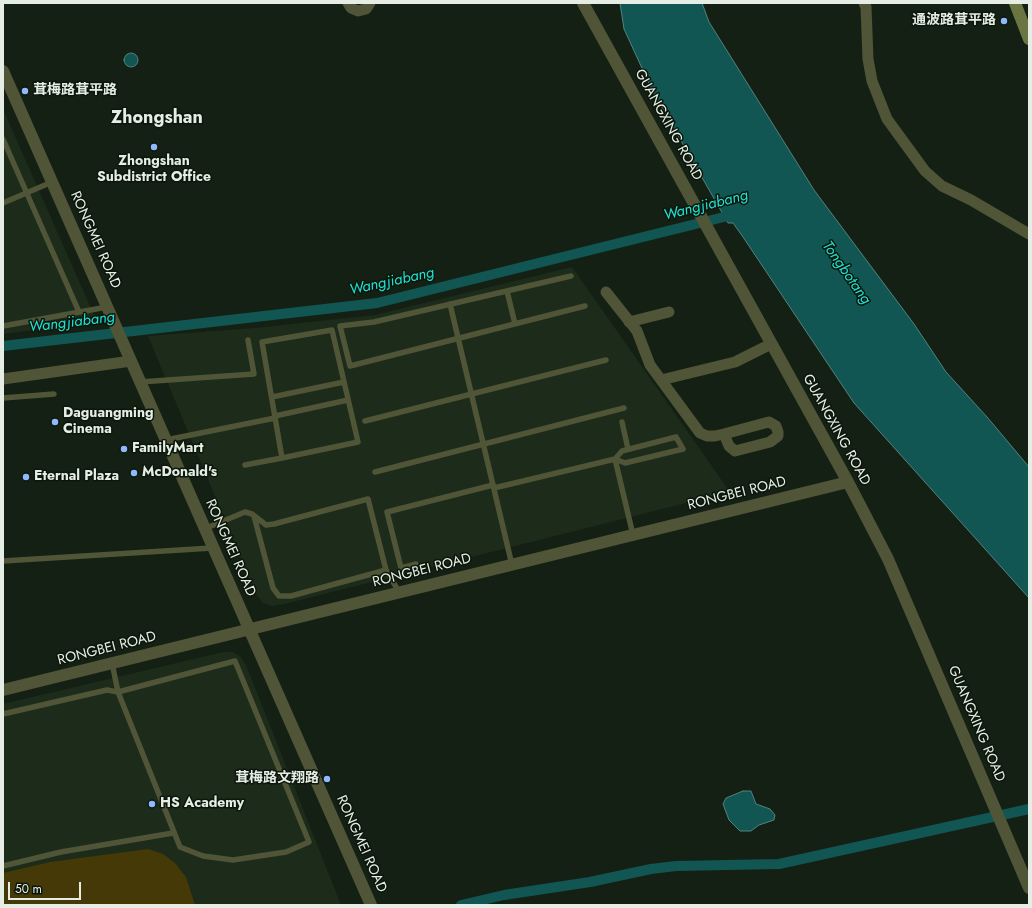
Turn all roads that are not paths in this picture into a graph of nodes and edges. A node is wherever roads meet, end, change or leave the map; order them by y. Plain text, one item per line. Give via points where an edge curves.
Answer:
1 (348, 3) edge
2 (370, 3) edge
3 (583, 3) edge
4 (864, 3) edge
5 (1015, 3) edge
6 (1029, 39) edge
7 (3, 71) edge
8 (3, 139) edge
9 (53, 182) junction
10 (27, 193) junction
11 (3, 203) edge
12 (1029, 234) edge
13 (571, 276) dead end
14 (507, 291) junction
15 (606, 292) dead end
16 (450, 304) junction
17 (585, 306) dead end
18 (109, 310) junction
19 (79, 312) junction
20 (670, 312) dead end
21 (630, 322) junction
22 (515, 324) junction
23 (3, 326) edge
24 (458, 338) junction
25 (248, 340) dead end
26 (771, 344) junction
27 (606, 360) dead end
28 (131, 361) junction
29 (3, 379) edge
30 (661, 380) junction
31 (140, 382) junction
32 (344, 382) junction
33 (54, 394) dead end
34 (472, 394) junction
35 (272, 397) junction
36 (3, 398) edge
37 (348, 400) junction
38 (624, 408) dead end
39 (275, 417) junction
40 (365, 422) dead end
41 (622, 422) dead end
42 (724, 434) dead end
43 (166, 440) junction
44 (483, 444) junction
45 (628, 449) junction
46 (282, 458) junction
47 (615, 459) junction
48 (245, 465) dead end
49 (375, 472) dead end
50 (848, 482) junction
51 (494, 487) junction
52 (254, 516) junction
53 (204, 529) junction
54 (633, 535) junction
55 (212, 548) junction
56 (3, 561) edge
57 (416, 564) dead end
58 (512, 564) junction
59 (386, 570) junction
60 (399, 592) junction
61 (250, 629) junction
62 (112, 663) junction
63 (3, 690) edge
64 (118, 692) junction
65 (3, 714) edge
66 (173, 833) junction
67 (3, 866) edge
68 (1029, 888) edge
69 (372, 905) edge

1 - 2 street via 351,8 358,11 366,9
3 - 26 street, GUANGXING ROAD
4 - 12 street via 869,66 886,119 926,171 942,186
5 - 6 main road
7 - 9 street, RONGMEI ROAD
8 - 10 lane
9 - 10 lane
9 - 18 street, RONGMEI ROAD
10 - 11 lane
10 - 19 lane
13 - 14 lane
14 - 16 lane
14 - 22 lane
15 - 21 street
16 - 24 lane
16 - 24 lane via 374,322 340,326 350,366
17 - 22 lane
18 - 19 lane
18 - 28 street, RONGMEI ROAD
19 - 23 lane
20 - 21 street
21 - 30 street via 637,331 650,365
22 - 24 lane
24 - 34 lane
25 - 31 lane via 254,374
26 - 30 street via 735,362
26 - 50 street, GUANGXING ROAD
27 - 34 lane
28 - 29 street
28 - 31 street, RONGMEI ROAD
30 - 42 street via 700,433 708,436
31 - 43 street, RONGMEI ROAD
32 - 35 lane
32 - 35 lane via 332,330 262,342
32 - 37 lane
33 - 36 lane
34 - 40 lane
34 - 44 lane
35 - 39 lane
37 - 39 lane
37 - 46 lane via 358,442
38 - 44 lane
39 - 43 lane
39 - 46 lane
41 - 45 lane
43 - 53 street, RONGMEI ROAD
44 - 49 lane
44 - 51 lane
45 - 47 lane via 622,451
45 - 47 lane via 676,437 683,449 625,463
46 - 48 lane
47 - 51 lane
47 - 54 lane
50 - 54 street, RONGBEI ROAD
50 - 68 street, GUANGXING ROAD via 888,559
51 - 57 lane via 387,512 401,568
51 - 58 lane
52 - 53 lane via 245,512
52 - 59 lane via 266,525 274,524 368,499
52 - 59 lane via 273,588 279,596 290,596
53 - 55 street, RONGMEI ROAD
54 - 58 street, RONGBEI ROAD
55 - 56 lane
55 - 61 street, RONGMEI ROAD
58 - 60 street, RONGBEI ROAD
59 - 60 lane
60 - 61 street, RONGBEI ROAD
61 - 62 street, RONGBEI ROAD
61 - 69 street, RONGMEI ROAD
62 - 63 street, RONGBEI ROAD
62 - 64 lane
64 - 65 lane via 106,690
64 - 66 lane
64 - 66 lane via 235,661 309,842 286,852 233,860 203,856 180,847
66 - 67 lane via 61,852

